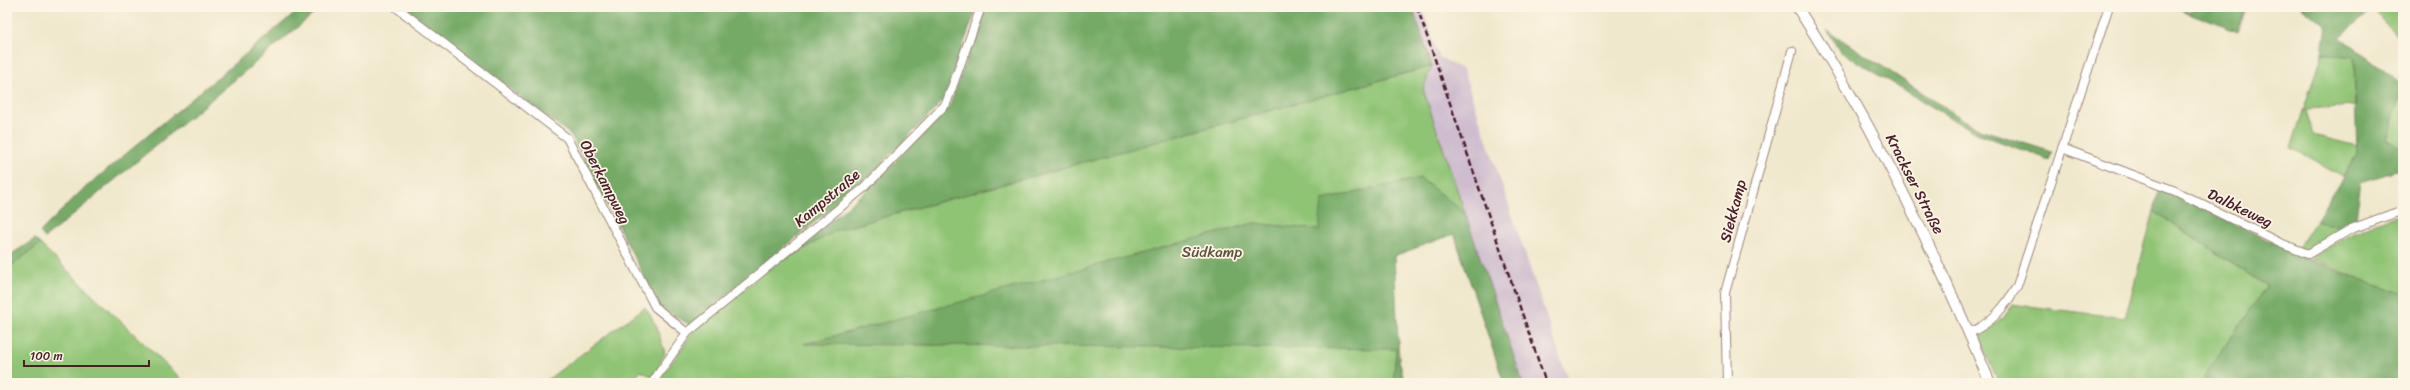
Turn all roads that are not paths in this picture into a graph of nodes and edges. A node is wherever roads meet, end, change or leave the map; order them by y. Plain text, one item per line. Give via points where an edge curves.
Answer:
1 (396, 7) edge
2 (981, 7) edge
3 (1797, 7) edge
4 (2108, 9) dead end
5 (1792, 51) dead end
6 (2062, 148) junction
7 (2403, 210) edge
8 (687, 333) junction
9 (1969, 333) junction
10 (652, 383) edge
11 (1727, 383) edge
12 (1990, 383) edge

1 - 8 street, Oberkampweg via 567,138 655,307
2 - 8 street, Kampstraße via 946,104 865,187
3 - 9 street, Krackser Straße via 1864,118 1914,213
4 - 6 street
5 - 11 street, Siekkamp via 1725,293
6 - 7 street, Dalbkeweg via 2175,191 2280,243 2308,254 2351,229
6 - 9 street via 2017,286 2006,305 1988,323
8 - 10 street, Kampstraße
9 - 12 street, Krackser Straße

